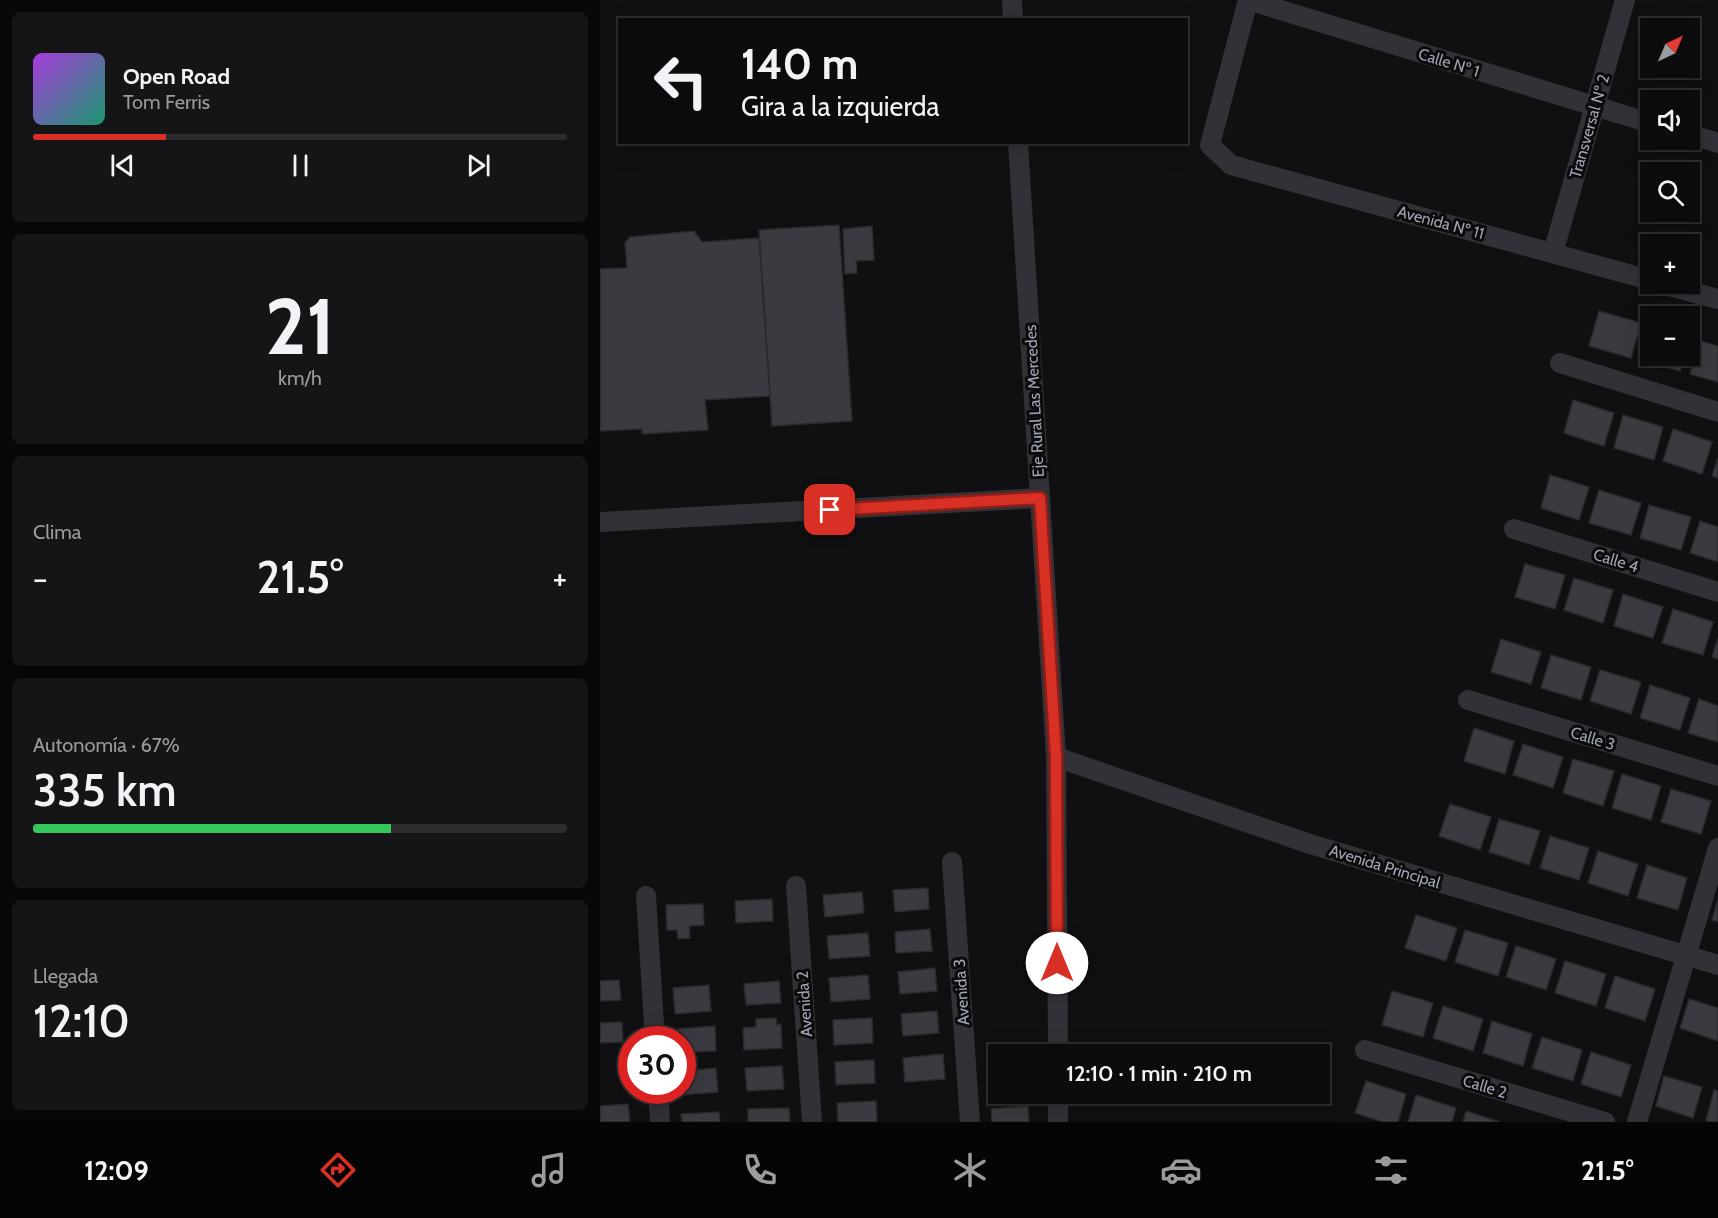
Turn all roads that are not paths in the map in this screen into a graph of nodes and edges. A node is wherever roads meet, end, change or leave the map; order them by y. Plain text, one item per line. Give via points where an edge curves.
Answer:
1 (1012, 0) edge
2 (1248, 0) edge
3 (1625, 0) edge
4 (1013, 18) edge
5 (1596, 106) junction
6 (1640, 120) edge
7 (1700, 137) edge
8 (1718, 143) edge
9 (1018, 144) edge
10 (1553, 253) junction
11 (1640, 277) edge
12 (1699, 294) edge
13 (1718, 299) edge
14 (1560, 363) dead end
15 (1718, 412) edge
16 (1040, 498) junction
17 (600, 522) edge
18 (1514, 529) dead end
19 (1718, 592) edge
20 (1468, 700) dead end
21 (1056, 757) junction
22 (1718, 776) edge
23 (1718, 848) edge
24 (952, 862) dead end
25 (796, 886) dead end
26 (646, 896) dead end
27 (1686, 956) junction
28 (1718, 965) edge
29 (654, 1026) edge
30 (1058, 1044) edge
31 (1365, 1050) dead end
32 (659, 1104) edge
33 (1058, 1104) edge
34 (660, 1122) edge
35 (812, 1122) edge
36 (970, 1122) edge
37 (1058, 1122) edge
38 (1605, 1122) edge
39 (1637, 1122) edge

1 - 4 street
2 - 5 street, Calle Nº 1
2 - 10 street, Avenida Nº 11 via 1210,145 1231,165
3 - 5 street, Transversal Nº 2
5 - 6 street, Calle Nº 1
5 - 10 street, Transversal Nº 2
7 - 8 street
9 - 16 street, Eje Rural Las Mercedes
10 - 11 street, Avenida Nº 11
12 - 13 street
14 - 15 street
16 - 17 street
16 - 21 street, Eje Rural Las Mercedes
18 - 19 street, Calle 4
20 - 22 street, Calle 3
21 - 27 street, Avenida Principal via 1310,844
21 - 30 street, Eje Rural Las Mercedes
23 - 27 street
24 - 36 street, Avenida 3
25 - 35 street, Avenida 2
26 - 29 street
27 - 28 street, Avenida Principal
27 - 39 street
31 - 38 street, Calle 2
32 - 34 street
33 - 37 street

